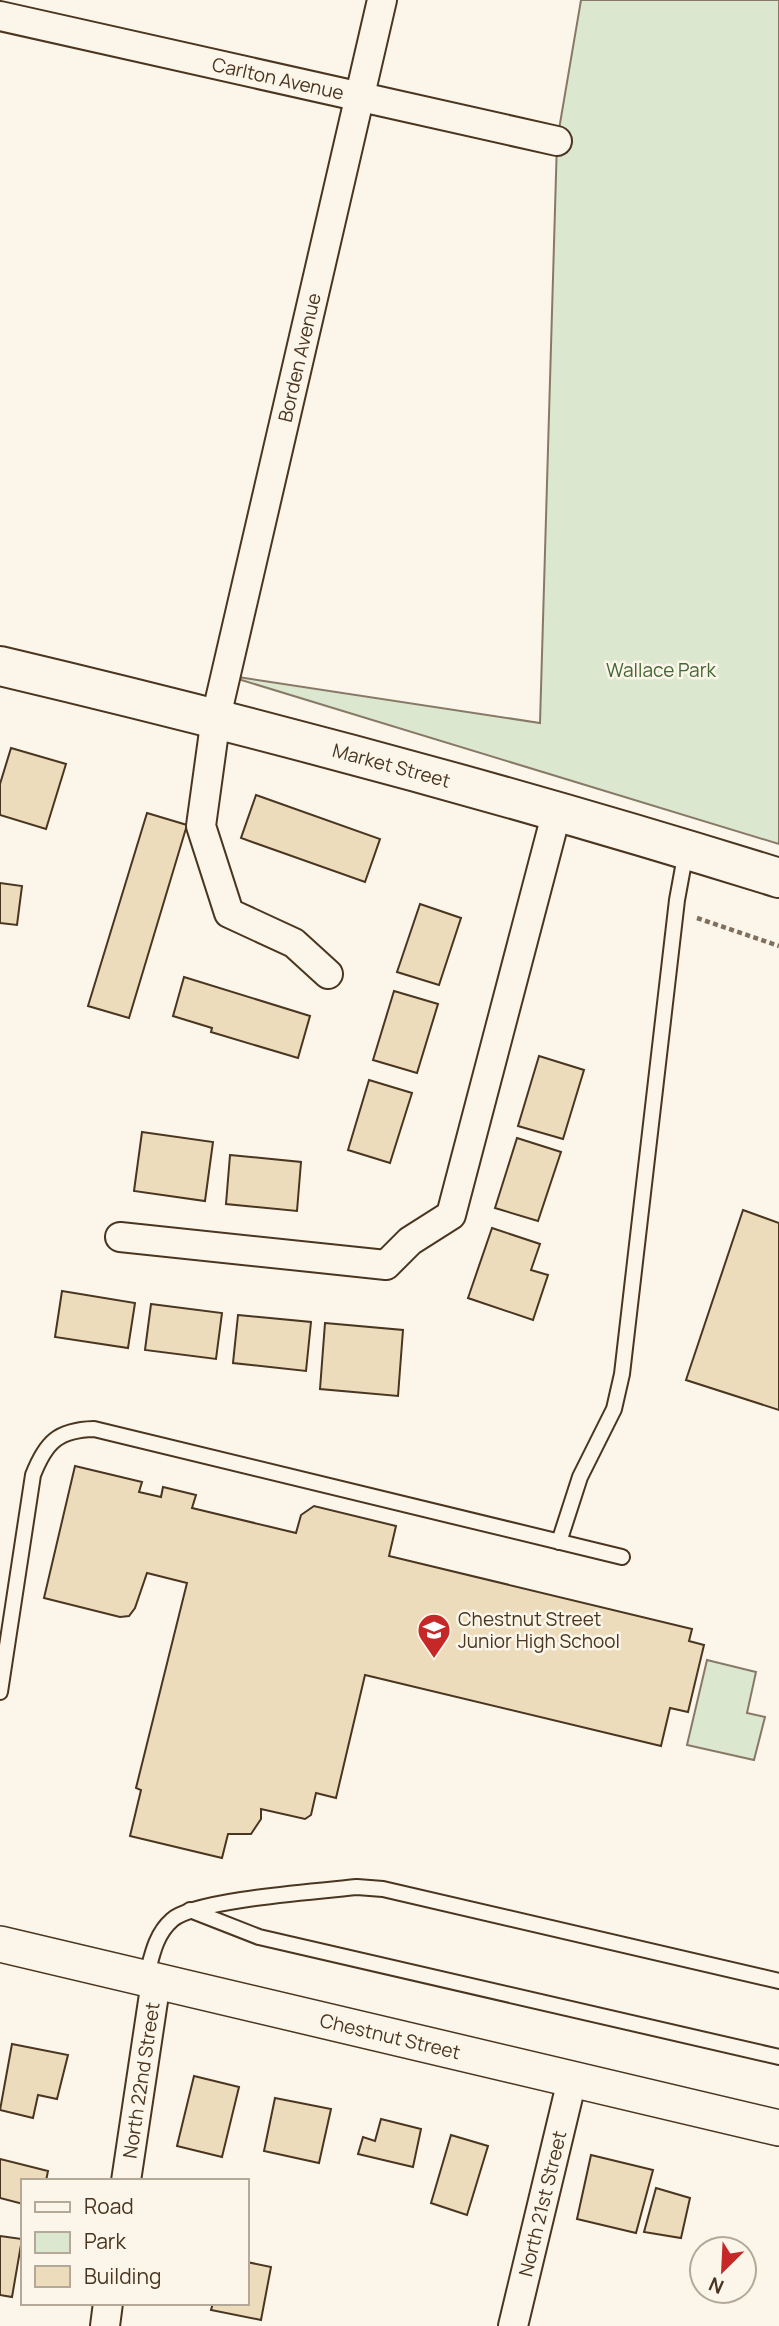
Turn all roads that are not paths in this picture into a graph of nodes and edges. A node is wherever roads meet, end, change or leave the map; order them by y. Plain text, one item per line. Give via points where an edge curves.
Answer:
1 (382, 0) edge
2 (0, 16) edge
3 (360, 97) junction
4 (557, 141) dead end
5 (0, 666) edge
6 (215, 717) junction
7 (557, 811) junction
8 (686, 849) junction
9 (779, 878) edge
10 (328, 974) dead end
11 (120, 1237) dead end
12 (559, 1542) junction
13 (622, 1557) dead end
14 (0, 1692) edge
15 (189, 1909) junction
16 (0, 1944) edge
17 (151, 1980) junction
18 (779, 1981) edge
19 (779, 2057) edge
20 (572, 2080) junction
21 (779, 2128) edge
22 (126, 2179) edge
23 (108, 2305) edge
24 (105, 2326) edge
25 (513, 2326) edge

1 - 3 street, Borden Avenue
2 - 3 street, Carlton Avenue
3 - 4 street, Carlton Avenue
3 - 6 street, Borden Avenue
5 - 6 main road, Market Street
6 - 7 main road, Market Street
6 - 10 street, Borden Avenue via 201,826 229,913 294,943
7 - 8 main road, Market Street
7 - 11 street via 451,1215 410,1241 386,1265
8 - 9 main road, Market Street
8 - 12 lane via 622,1374 614,1409 580,1477
12 - 13 lane
12 - 14 lane via 94,1429 73,1429 54,1439 33,1475
15 - 17 lane via 163,1928 157,1939
15 - 18 lane via 357,1887 383,1889
15 - 19 lane via 259,1937
16 - 17 street, Chestnut Street
17 - 20 street, Chestnut Street
17 - 22 street, North 22nd Street
20 - 21 street, Chestnut Street
20 - 25 street, North 21st Street
23 - 24 street

